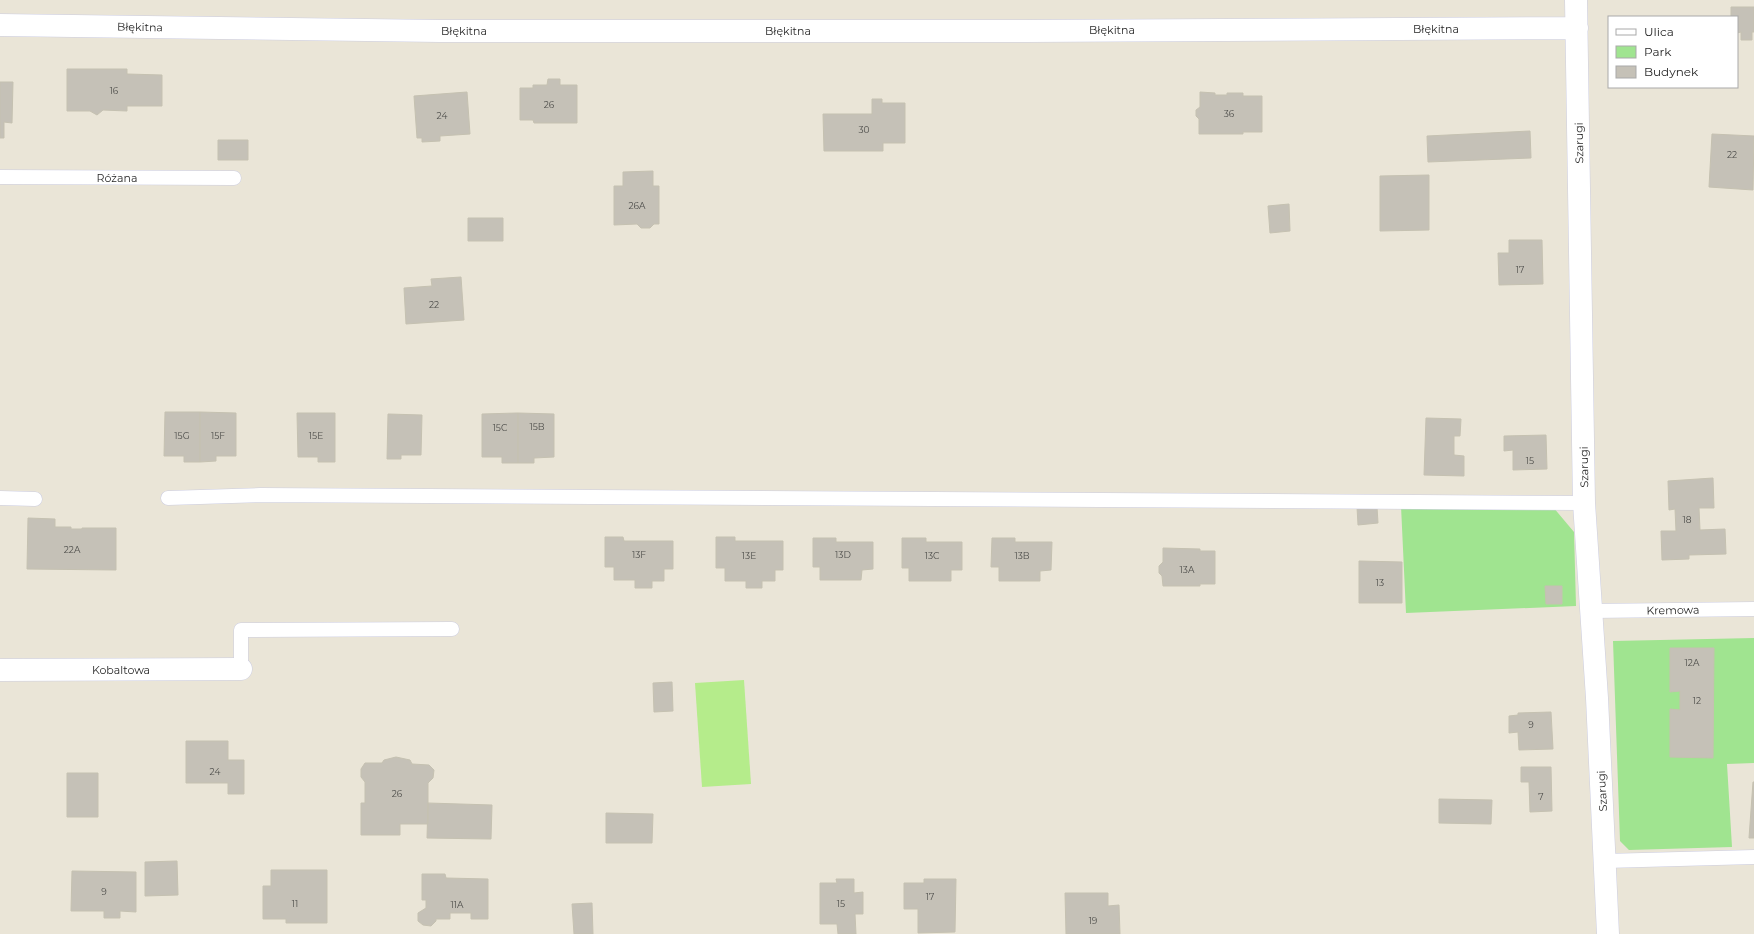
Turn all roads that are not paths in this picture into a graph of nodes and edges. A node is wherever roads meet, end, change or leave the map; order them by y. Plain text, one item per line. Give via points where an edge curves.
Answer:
1 (1576, 0) edge
2 (0, 25) edge
3 (1577, 28) junction
4 (0, 178) edge
5 (234, 178) dead end
6 (0, 498) edge
7 (168, 498) dead end
8 (35, 499) dead end
9 (1584, 503) junction
10 (1754, 609) edge
11 (1592, 611) junction
12 (452, 629) dead end
13 (241, 669) joint
14 (0, 670) edge
15 (1754, 857) edge
16 (1605, 861) junction
17 (1608, 934) edge

1 - 3 street, Szarugi
2 - 3 street, Błękitna via 440,31
3 - 9 street, Szarugi
4 - 5 lane, Różana
6 - 8 lane
7 - 9 lane via 268,495
9 - 11 street, Szarugi
10 - 11 lane, Kremowa
11 - 16 street, Szarugi
12 - 13 lane via 241,630
13 - 14 street, Kobaltowa
15 - 16 lane
16 - 17 street, Szarugi

